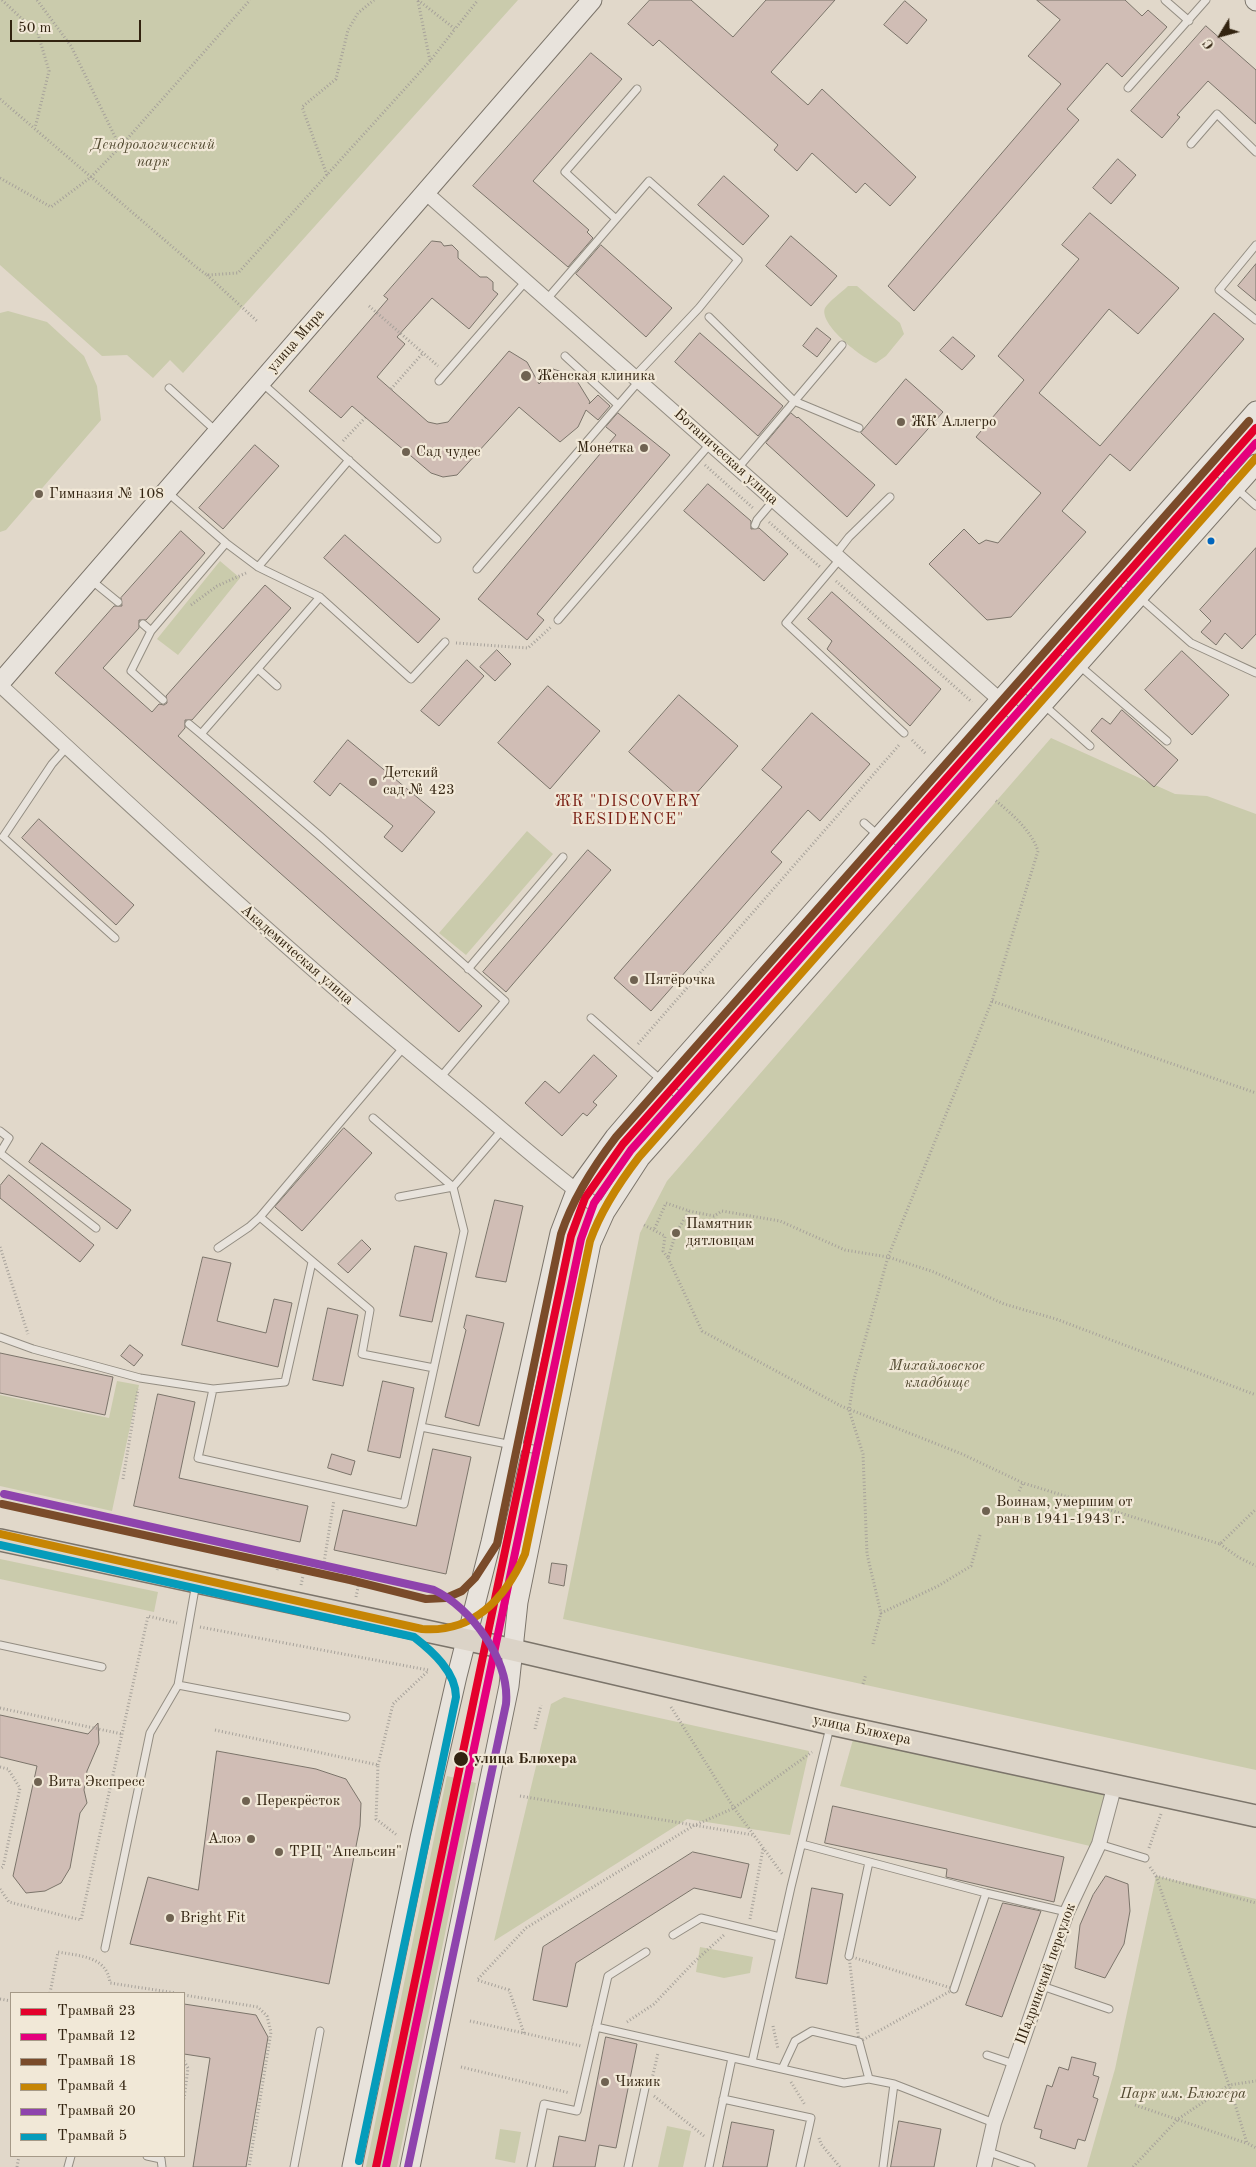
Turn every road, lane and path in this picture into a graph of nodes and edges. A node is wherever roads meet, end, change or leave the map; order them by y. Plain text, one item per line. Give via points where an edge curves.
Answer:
1 (2, 0) edge
2 (37, 0) edge
3 (243, 0) edge
4 (250, 0) edge
5 (374, 0) edge
6 (418, 0) edge
7 (478, 0) edge
8 (592, 0) edge
9 (1165, 0) edge
10 (1206, 0) edge
11 (247, 4) junction
12 (1189, 21) junction
13 (455, 29) junction
14 (430, 61) junction
15 (1128, 88) dead end
16 (637, 90) dead end
17 (0, 99) edge
18 (35, 128) junction
19 (1191, 144) dead end
20 (120, 147) junction
21 (1256, 152) edge
22 (327, 175) junction
23 (91, 177) junction
24 (0, 178) edge
25 (425, 192) junction
26 (616, 219) junction
27 (1256, 244) edge
28 (207, 275) junction
29 (526, 280) junction
30 (547, 299) junction
31 (369, 306) dead end
32 (709, 317) dead end
33 (1256, 320) edge
34 (258, 322) dead end
35 (842, 345) dead end
36 (423, 353) junction
37 (565, 356) dead end
38 (446, 374) junction
39 (637, 379) junction
40 (439, 381) dead end
41 (261, 382) junction
42 (169, 388) dead end
43 (391, 389) dead end
44 (794, 401) junction
45 (618, 405) junction
46 (1256, 411) edge
47 (365, 418) dead end
48 (859, 428) dead end
49 (217, 432) junction
50 (710, 444) junction
51 (336, 449) junction
52 (349, 460) junction
53 (1209, 464) junction
54 (1256, 464) edge
55 (738, 468) junction
56 (1235, 488) junction
57 (166, 491) junction
58 (890, 497) dead end
59 (774, 500) junction
60 (1256, 506) edge
61 (755, 525) dead end
62 (437, 539) dead end
63 (226, 543) junction
64 (838, 557) junction
65 (258, 567) junction
66 (477, 570) dead end
67 (1112, 573) junction
68 (91, 579) junction
69 (1139, 596) junction
70 (320, 597) junction
71 (118, 602) dead end
72 (186, 608) dead end
73 (558, 620) joint
74 (143, 624) dead end
75 (151, 631) junction
76 (1052, 641) junction
77 (445, 642) joint
78 (1078, 665) junction
79 (258, 669) junction
80 (1256, 673) edge
81 (1017, 681) junction
82 (0, 684) edge
83 (277, 686) dead end
84 (163, 700) dead end
85 (1000, 700) junction
86 (1043, 704) junction
87 (1026, 723) junction
88 (189, 724) dead end
89 (201, 734) junction
90 (905, 734) joint
91 (1167, 741) dead end
92 (900, 743) dead end
93 (1090, 746) dead end
94 (67, 747) junction
95 (926, 754) dead end
96 (995, 800) dead end
97 (864, 823) dead end
98 (879, 836) junction
99 (563, 858) dead end
100 (906, 860) junction
101 (115, 938) dead end
102 (468, 969) junction
103 (992, 1001) junction
104 (592, 1018) dead end
105 (403, 1048) junction
106 (631, 1052) junction
107 (440, 1078) junction
108 (663, 1081) junction
109 (1256, 1093) edge
110 (689, 1105) junction
111 (373, 1118) dead end
112 (502, 1130) junction
113 (0, 1131) edge
114 (0, 1153) edge
115 (453, 1187) junction
116 (576, 1191) junction
117 (399, 1197) dead end
118 (690, 1211) junction
119 (605, 1212) junction
120 (260, 1217) junction
121 (644, 1225) dead end
122 (96, 1228) dead end
123 (654, 1230) junction
124 (0, 1247) edge
125 (218, 1248) dead end
126 (888, 1257) junction
127 (668, 1258) junction
128 (312, 1262) junction
129 (0, 1337) edge
130 (33, 1349) junction
131 (434, 1368) junction
132 (140, 1378) junction
133 (213, 1389) junction
134 (1256, 1395) edge
135 (849, 1410) junction
136 (421, 1427) junction
137 (513, 1444) junction
138 (549, 1452) junction
139 (123, 1479) dead end
140 (1023, 1483) junction
141 (336, 1489) junction
142 (1018, 1491) dead end
143 (1256, 1509) edge
144 (980, 1534) dead end
145 (0, 1540) edge
146 (1220, 1544) junction
147 (280, 1559) dead end
148 (1256, 1566) edge
149 (323, 1569) dead end
150 (277, 1570) dead end
151 (360, 1578) dead end
152 (196, 1582) junction
153 (358, 1589) dead end
154 (881, 1613) junction
155 (188, 1625) junction
156 (466, 1640) junction
157 (873, 1644) dead end
158 (0, 1645) edge
159 (514, 1650) junction
160 (102, 1667) dead end
161 (866, 1674) dead end
162 (863, 1684) dead end
163 (178, 1685) junction
164 (541, 1705) dead end
165 (671, 1707) dead end
166 (0, 1708) edge
167 (346, 1717) dead end
168 (535, 1729) dead end
169 (215, 1730) dead end
170 (829, 1733) junction
171 (122, 1734) junction
172 (378, 1765) junction
173 (0, 1767) edge
174 (1115, 1784) junction
175 (520, 1796) dead end
176 (734, 1808) junction
177 (1162, 1812) dead end
178 (1256, 1816) edge
179 (693, 1826) junction
180 (753, 1835) junction
181 (398, 1836) dead end
182 (802, 1844) junction
183 (1099, 1844) junction
184 (763, 1849) junction
185 (1145, 1858) junction
186 (870, 1862) junction
187 (0, 1869) edge
188 (1156, 1876) junction
189 (791, 1887) junction
190 (0, 1890) edge
191 (986, 1893) junction
192 (1256, 1903) edge
193 (1066, 1912) junction
194 (737, 1926) junction
195 (748, 1929) junction
196 (673, 1935) dead end
197 (780, 1937) junction
198 (105, 1948) dead end
199 (646, 1952) dead end
200 (849, 1956) junction
201 (1042, 1986) junction
202 (954, 1989) junction
203 (50, 1992) edge
204 (169, 1992) edge
205 (185, 1995) edge
206 (766, 1999) junction
207 (1109, 2008) dead end
208 (470, 2020) dead end
209 (596, 2027) junction
210 (320, 2031) dead end
211 (614, 2031) junction
212 (524, 2033) junction
213 (660, 2042) junction
214 (859, 2042) junction
215 (591, 2048) junction
216 (986, 2054) dead end
217 (732, 2058) junction
218 (752, 2062) junction
219 (185, 2063) edge
220 (1014, 2064) junction
221 (462, 2067) dead end
222 (782, 2069) junction
223 (869, 2079) junction
224 (1256, 2081) edge
225 (185, 2084) edge
226 (894, 2084) junction
227 (1229, 2085) junction
228 (645, 2088) junction
229 (581, 2095) junction
230 (723, 2099) junction
231 (1135, 2105) dead end
232 (1178, 2119) junction
233 (994, 2122) junction
234 (1247, 2143) junction
235 (714, 2144) junction
236 (1256, 2148) edge
237 (989, 2152) junction
238 (150, 2157) edge
239 (162, 2161) edge
240 (249, 2167) edge
241 (294, 2167) edge
242 (352, 2167) edge
243 (410, 2167) edge
244 (531, 2167) edge
245 (628, 2167) edge
246 (709, 2167) edge
247 (800, 2167) edge
248 (883, 2167) edge
249 (984, 2167) edge
250 (1031, 2167) edge
251 (1133, 2167) edge

1 - 18 path via 38,34 49,71
2 - 20 path via 71,46
3 - 11 path
4 - 11 path
5 - 22 path via 358,13 348,30 336,79 302,107
6 - 13 path
6 - 14 path
7 - 13 path
8 - 25 main road, улица Мира
9 - 12 lane
10 - 12 lane
11 - 20 path
12 - 15 lane
13 - 14 path
14 - 22 path
16 - 26 lane via 565,172
17 - 18 path
18 - 23 path
19 - 21 lane via 1217,114
20 - 23 path
22 - 28 path via 238,273
23 - 24 path via 51,207
23 - 28 path
25 - 29 street, Ботаническая улица
25 - 41 main road, улица Мира
26 - 30 lane
26 - 39 lane via 649,181 738,260
27 - 33 lane via 1219,290
28 - 34 path
29 - 30 street, Ботаническая улица
29 - 38 lane
30 - 39 street, Ботаническая улица
31 - 36 path
32 - 44 lane
35 - 44 lane
36 - 38 path
36 - 43 path
37 - 45 lane
38 - 40 lane
39 - 45 lane
39 - 50 street, Ботаническая улица
41 - 49 main road, улица Мира
41 - 51 lane
42 - 49 lane
44 - 48 lane
44 - 55 lane
45 - 66 lane
46 - 53 main road
47 - 51 path
49 - 57 main road, улица Мира
50 - 55 street, Ботаническая улица
50 - 73 lane
51 - 52 lane
52 - 62 lane
52 - 65 lane
53 - 56 lane
53 - 67 main road
54 - 56 main road
55 - 59 street, Ботаническая улица
56 - 60 lane
56 - 69 main road
57 - 63 lane
57 - 68 main road, улица Мира
58 - 64 lane via 849,538
59 - 61 lane
59 - 64 street, Ботаническая улица
63 - 65 lane
63 - 75 lane
64 - 85 street, Ботаническая улица
64 - 90 lane via 786,623
65 - 70 lane
65 - 72 path via 217,586
67 - 69 lane
67 - 76 main road
68 - 71 lane
68 - 82 main road, улица Мира
69 - 78 main road
69 - 80 lane via 1191,643
70 - 77 lane via 411,679
70 - 79 lane
73 - 77 path via 528,648
74 - 75 lane
75 - 84 lane via 131,671
76 - 78 lane
76 - 81 main road
78 - 86 main road
78 - 91 lane
79 - 83 lane
79 - 89 lane
81 - 85 main road
81 - 86 lane
82 - 94 street, Академическая улица
85 - 87 street, Ботаническая улица
85 - 98 main road
86 - 87 main road
86 - 93 lane
87 - 100 main road
88 - 89 lane
89 - 102 lane
90 - 95 path
92 - 106 path
94 - 101 lane via 3,837
94 - 105 street, Академическая улица
96 - 103 path via 1034,838 1038,851
97 - 98 lane
98 - 100 lane
98 - 108 main road
99 - 102 lane
100 - 110 main road
102 - 107 lane via 505,1001
103 - 109 path
103 - 126 path
104 - 106 lane
105 - 107 street, Академическая улица
105 - 120 lane
106 - 108 lane
107 - 112 street, Академическая улица
108 - 110 lane
108 - 116 main road via 615,1137
110 - 119 main road via 640,1158
111 - 115 lane
112 - 115 lane
112 - 116 street, Академическая улица
113 - 114 lane via 9,1138
114 - 122 lane
115 - 117 lane
115 - 131 lane via 464,1231
116 - 119 street, Академическая улица
116 - 137 main road via 560,1233
118 - 123 path via 666,1203
118 - 126 path via 714,1216 722,1211 780,1221 845,1250
118 - 127 path via 676,1233
119 - 138 main road via 591,1243
120 - 125 lane
120 - 128 lane
121 - 123 path
123 - 127 path via 665,1236 663,1250
124 - 130 path
126 - 134 path via 934,1272 1004,1304 1056,1319
126 - 135 path via 854,1379
127 - 135 path via 702,1332
128 - 131 lane via 370,1310 362,1354
128 - 133 lane via 285,1382
129 - 130 lane
130 - 132 lane
131 - 136 lane
132 - 133 lane
132 - 139 path
133 - 141 lane via 198,1458
135 - 140 path via 962,1454
135 - 154 path via 863,1454 867,1554
136 - 137 lane
136 - 141 lane via 404,1504
137 - 138 lane
137 - 156 main road
138 - 159 main road via 518,1602
140 - 142 path
140 - 146 path
141 - 149 path
143 - 146 path
144 - 154 path via 971,1566
145 - 152 main road, улица Блюхера
146 - 148 path
147 - 150 path
151 - 153 path
152 - 155 lane
152 - 156 main road, улица Блюхера
154 - 157 path
155 - 163 lane
155 - 171 path via 148,1616
155 - 172 path via 428,1670 393,1704
156 - 159 main road, улица Блюхера
156 - 242 main road via 420,1838
158 - 160 lane
159 - 170 main road, улица Блюхера
159 - 243 main road
161 - 162 path
163 - 167 lane
163 - 198 lane via 150,1733
164 - 168 path
165 - 176 path
166 - 171 path
169 - 172 path
170 - 174 main road, улица Блюхера
170 - 176 path
170 - 182 lane
171 - 190 path via 82,1920 9,1902
172 - 181 path via 376,1819
173 - 187 path via 8,1769 20,1788
174 - 178 main road, улица Блюхера
174 - 183 street, Шадринский переулок
175 - 179 path
176 - 179 path
176 - 180 path
177 - 185 path
179 - 180 path
179 - 212 path via 526,1928 477,1980 510,1990
180 - 184 path
182 - 186 lane
182 - 189 lane
183 - 185 lane
183 - 193 street, Шадринский переулок
184 - 189 path
184 - 195 path
185 - 188 path
186 - 191 lane
186 - 200 lane
188 - 192 path
188 - 227 path
189 - 197 lane
191 - 193 lane
191 - 202 lane
193 - 201 street, Шадринский переулок
194 - 195 lane
194 - 196 lane via 701,1918
194 - 211 path via 719,1938 654,2004
195 - 197 lane
197 - 206 lane
199 - 209 lane via 608,1976
200 - 202 path
200 - 214 path
201 - 207 lane
201 - 220 street, Шадринский переулок
202 - 214 path
203 - 204 path via 58,1952 97,1959 109,1972 110,1983
205 - 240 path via 258,2006 267,2016 271,2032
206 - 218 lane
206 - 222 path
208 - 212 path
209 - 211 lane
209 - 215 lane
210 - 241 lane
211 - 213 lane
212 - 215 path
213 - 217 lane
213 - 228 path via 653,2078
214 - 222 lane via 812,2030 795,2042
214 - 223 lane
215 - 229 lane
216 - 220 lane
217 - 218 lane
217 - 230 lane
218 - 222 lane
219 - 225 path via 188,2068
220 - 233 street, Шадринский переулок
221 - 229 path
222 - 223 lane via 844,2084
223 - 226 lane
224 - 227 path
226 - 233 lane
226 - 248 lane
227 - 232 path
227 - 234 path
228 - 235 path
228 - 245 lane
229 - 244 lane via 577,2111 544,2104
230 - 235 lane
230 - 247 lane via 810,2118
231 - 232 path
232 - 234 path
232 - 251 path
233 - 237 street, Шадринский переулок
234 - 236 path
235 - 246 lane
237 - 249 street, Шадринский переулок
237 - 250 lane
238 - 239 lane

